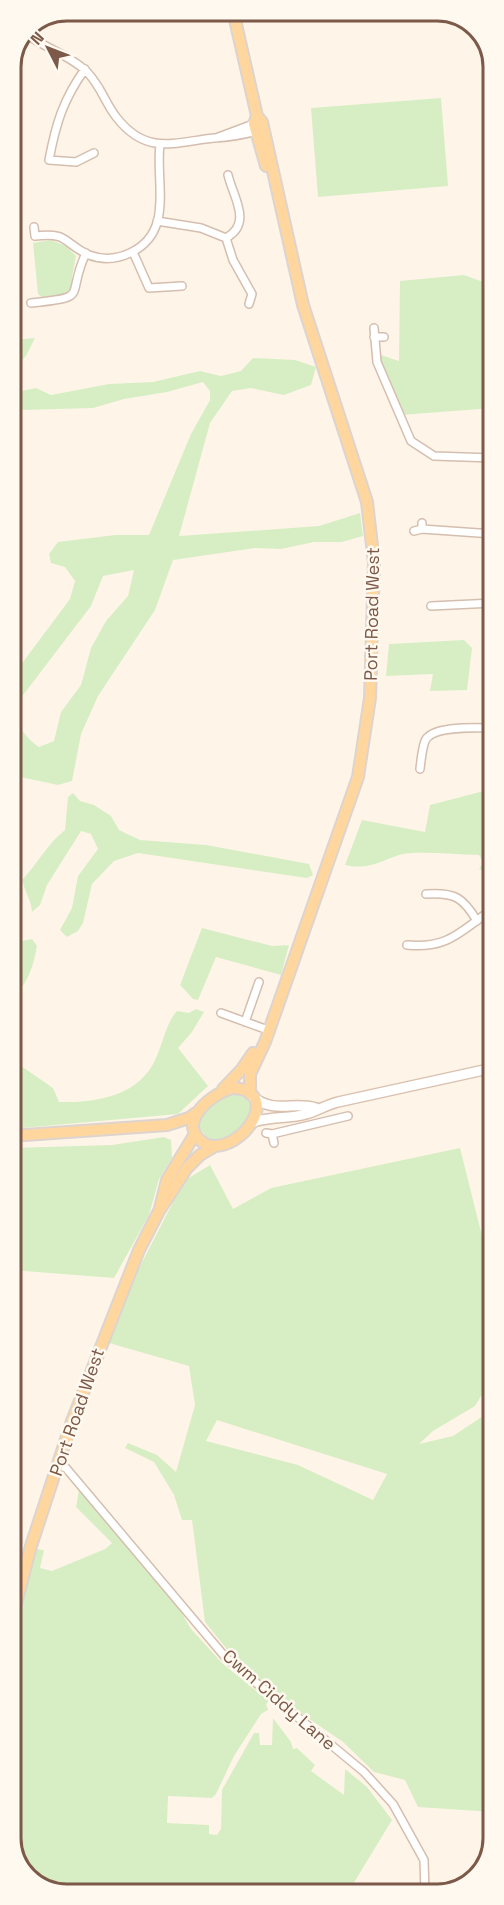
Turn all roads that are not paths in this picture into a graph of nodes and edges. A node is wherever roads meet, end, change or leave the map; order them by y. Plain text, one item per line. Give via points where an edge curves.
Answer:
1 (235, 21) edge
2 (33, 38) edge
3 (85, 69) junction
4 (258, 124) junction
5 (160, 145) junction
6 (94, 153) dead end
7 (228, 175) dead end
8 (157, 221) junction
9 (34, 227) dead end
10 (226, 238) junction
11 (133, 252) junction
12 (86, 253) junction
13 (182, 286) dead end
14 (31, 303) dead end
15 (249, 304) dead end
16 (374, 328) dead end
17 (375, 337) junction
18 (384, 337) dead end
19 (483, 458) edge
20 (414, 531) dead end
21 (483, 533) edge
22 (483, 603) edge
23 (431, 606) dead end
24 (483, 728) edge
25 (420, 769) dead end
26 (426, 894) dead end
27 (483, 916) edge
28 (477, 921) junction
29 (407, 945) dead end
30 (259, 982) dead end
31 (221, 1013) dead end
32 (245, 1022) junction
33 (268, 1030) junction
34 (483, 1070) edge
35 (216, 1094) junction
36 (252, 1096) junction
37 (338, 1102) junction
38 (316, 1108) junction
39 (196, 1113) junction
40 (254, 1122) junction
41 (167, 1125) junction
42 (195, 1133) junction
43 (21, 1135) edge
44 (274, 1143) dead end
45 (215, 1146) junction
46 (159, 1211) junction
47 (58, 1464) junction
48 (21, 1589) edge
49 (425, 1884) edge

1 - 4 main road, Port Road West
2 - 3 street
3 - 5 street via 97,81 124,126
3 - 6 street via 67,95 49,160 76,162
4 - 5 street via 216,138
4 - 33 main road, Port Road West via 308,321 367,502 374,564 370,698 358,777
5 - 8 street via 162,204
7 - 10 street via 241,218 238,228
8 - 10 street via 201,228
8 - 11 street via 146,241
9 - 12 street via 35,236 56,234
10 - 15 street via 252,294
11 - 12 street via 108,259
11 - 13 street via 149,288
12 - 14 street via 72,296
16 - 17 street
17 - 18 street
17 - 19 street via 377,362 411,441 434,456
20 - 21 street via 422,526
22 - 23 street
24 - 25 street via 432,733 425,740
26 - 28 street via 447,892 466,903
27 - 28 street
28 - 29 street via 449,940
30 - 32 street
31 - 32 street
32 - 33 street
33 - 35 main road, Port Road West via 242,1069
33 - 36 main road, Port Road West via 250,1074
34 - 37 main road
35 - 36 main road via 233,1088
35 - 39 main road
36 - 38 main road via 273,1108
36 - 40 main road via 257,1112
37 - 38 main road
37 - 44 street via 345,1117 269,1134
38 - 40 main road via 309,1114
39 - 41 main road
39 - 42 main road
40 - 45 main road via 234,1139
41 - 42 main road
41 - 43 main road
42 - 45 main road via 204,1143
42 - 46 main road, Port Road West via 167,1180
45 - 46 main road, Port Road West via 187,1168
46 - 47 main road, Port Road West via 100,1343
47 - 48 main road, Port Road West
47 - 49 street, Cwm Ciddy Lane via 66,1468 226,1658 364,1772 393,1804 424,1860

